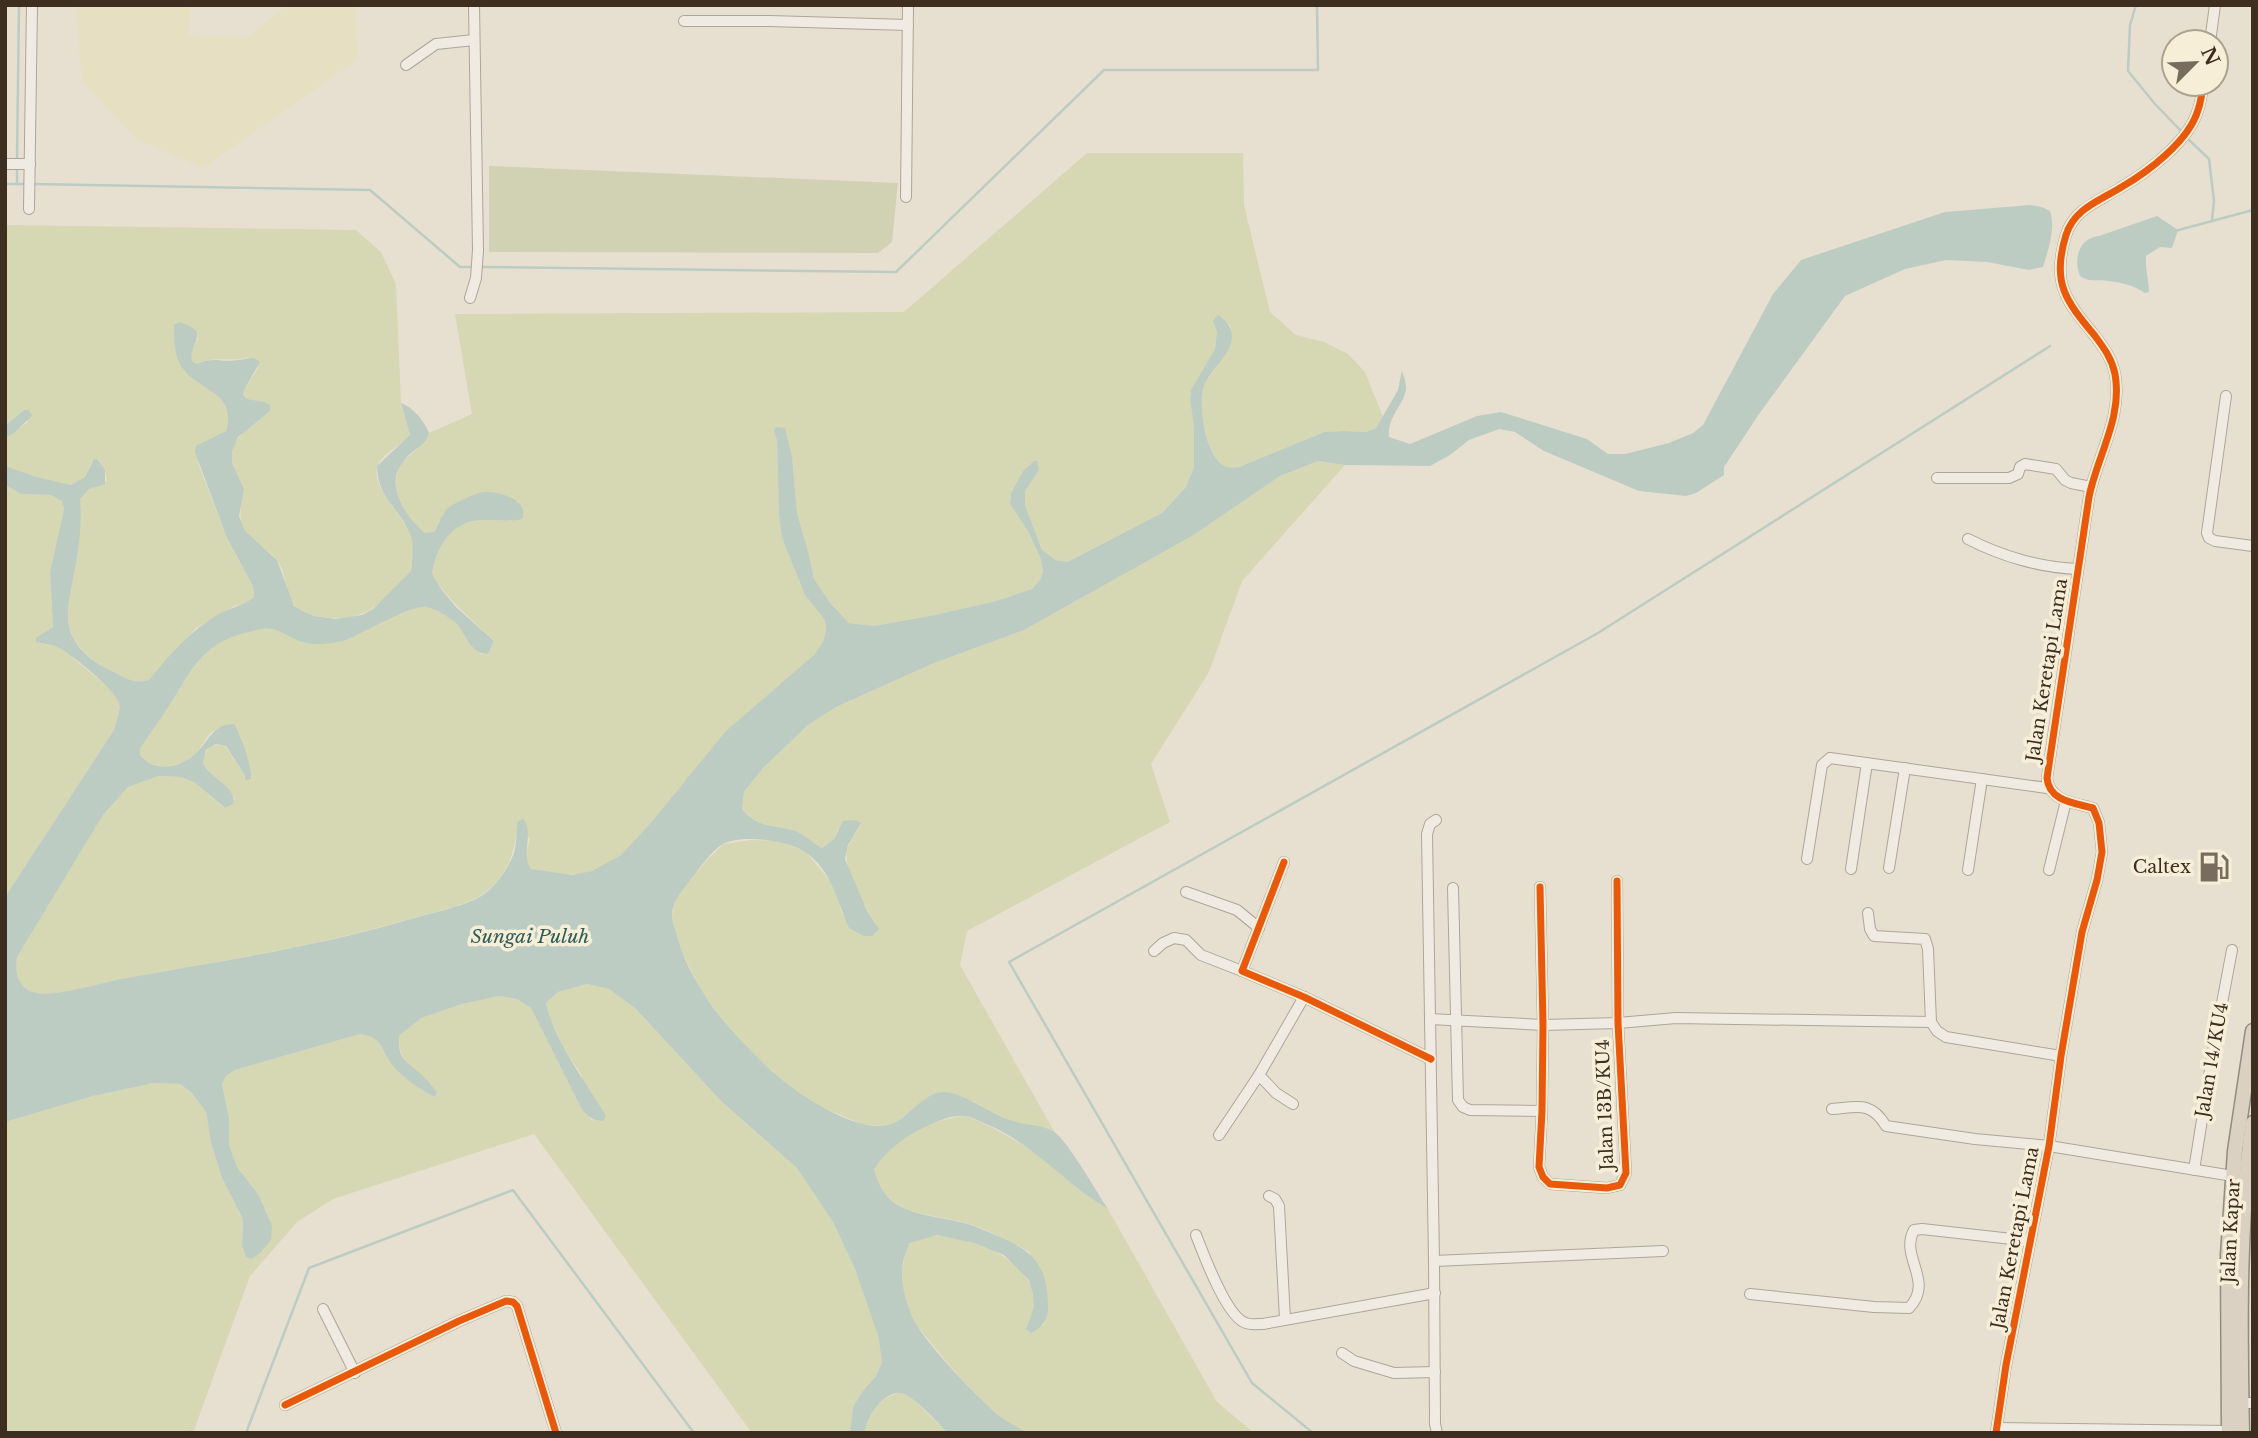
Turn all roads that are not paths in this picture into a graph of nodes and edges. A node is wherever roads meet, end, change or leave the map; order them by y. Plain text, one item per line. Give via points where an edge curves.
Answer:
1 (32, 5) edge
2 (474, 5) edge
3 (908, 5) edge
4 (2215, 5) edge
5 (684, 22) dead end
6 (908, 25) junction
7 (2212, 28) edge
8 (474, 40) junction
9 (406, 65) dead end
10 (2201, 98) edge
11 (19, 166) edge
12 (906, 197) dead end
13 (29, 209) dead end
14 (470, 298) dead end
15 (2226, 396) dead end
16 (1937, 478) dead end
17 (2091, 487) junction
18 (1968, 539) dead end
19 (2253, 546) edge
20 (2078, 569) junction
21 (1867, 763) junction
22 (1905, 768) junction
23 (1982, 779) junction
24 (2048, 788) junction
25 (2066, 802) junction
26 (1436, 820) dead end
27 (1807, 859) dead end
28 (1284, 862) dead end
29 (1889, 868) dead end
30 (1851, 869) dead end
31 (1968, 870) dead end
32 (2049, 870) dead end
33 (1617, 881) dead end
34 (1540, 887) dead end
35 (1453, 888) dead end
36 (1186, 892) dead end
37 (1868, 913) dead end
38 (1259, 928) junction
39 (2232, 950) dead end
40 (1154, 951) dead end
41 (1242, 971) junction
42 (1304, 997) junction
43 (1430, 1019) junction
44 (1458, 1022) junction
45 (1931, 1022) junction
46 (1618, 1023) junction
47 (1543, 1025) junction
48 (2253, 1031) edge
49 (2061, 1056) junction
50 (1431, 1059) junction
51 (1259, 1075) junction
52 (1293, 1104) dead end
53 (1832, 1109) dead end
54 (1542, 1111) junction
55 (2253, 1123) edge
56 (1219, 1135) dead end
57 (2049, 1146) junction
58 (2194, 1170) junction
59 (2233, 1176) junction
60 (1269, 1196) dead end
61 (1196, 1235) dead end
62 (2030, 1241) junction
63 (1663, 1251) dead end
64 (1434, 1261) junction
65 (1435, 1293) junction
66 (1750, 1294) dead end
67 (323, 1309) dead end
68 (1285, 1319) junction
69 (1342, 1353) dead end
70 (1435, 1372) junction
71 (355, 1373) junction
72 (2247, 1403) edge
73 (285, 1405) dead end
74 (1997, 1430) edge
75 (2233, 1432) edge
76 (556, 1433) edge
77 (1437, 1433) edge

1 - 11 street
2 - 8 street
3 - 6 street
4 - 7 street
5 - 6 street
6 - 12 street
8 - 9 street via 436,44
8 - 14 street via 478,250
10 - 17 street, Jalan Keretapi Lama via 2194,121 2158,164 2092,203 2072,221 2066,234 2062,288 2073,310 2106,351 2116,382 2114,419
11 - 13 street via 30,191
15 - 19 street via 2207,533 2215,541
16 - 17 street via 2009,478 2028,464 2056,469 2065,480
17 - 20 street, Jalan Keretapi Lama
18 - 20 street via 2053,569
20 - 24 street, Jalan Keretapi Lama
21 - 22 street
21 - 27 street via 1830,758 1822,765
21 - 30 street
22 - 23 street
22 - 29 street
23 - 24 street
23 - 31 street
24 - 25 street, Jalan Keretapi Lama
25 - 32 street
25 - 49 street, Jalan Keretapi Lama via 2092,808 2102,852 2082,932
26 - 43 street via 1427,834
28 - 38 street
33 - 46 street, Jalan 13B/KU4
34 - 47 street
35 - 44 street
36 - 38 street via 1237,910
37 - 45 street via 1874,936 1925,939
38 - 41 street
39 - 58 street, Jalan 14/KU4
40 - 41 street via 1174,938 1186,940 1201,955
41 - 42 street
42 - 50 street
42 - 51 street
43 - 44 street
43 - 50 street
44 - 47 street
44 - 54 street via 1458,1100 1462,1108
45 - 46 street via 1676,1018
45 - 49 street via 1946,1037
46 - 47 street
46 - 54 street, Jalan 13B/KU4 via 1626,1172 1620,1185 1550,1184 1539,1167
47 - 54 street
48 - 59 highway, Jalan Kapar
49 - 57 street, Jalan Keretapi Lama
50 - 64 street
51 - 52 street
51 - 56 street
53 - 57 street via 1868,1107 1886,1126
55 - 72 highway, Jalan Kapar via 2241,1261
57 - 58 street
57 - 62 street, Jalan Keretapi Lama
58 - 59 street
59 - 75 highway, Jalan Kapar via 2228,1255
60 - 68 street via 1279,1206
61 - 68 street via 1209,1272 1235,1316 1244,1323
62 - 66 street via 1914,1230 1910,1247 1919,1294 1909,1307 1863,1307
62 - 74 street, Jalan Keretapi Lama
63 - 64 street
64 - 65 street
65 - 68 street
65 - 70 street
67 - 71 street
69 - 70 street via 1394,1373
70 - 77 street
71 - 73 street
71 - 76 street via 459,1321 513,1302
72 - 75 highway, Jalan Kapar
74 - 75 street

